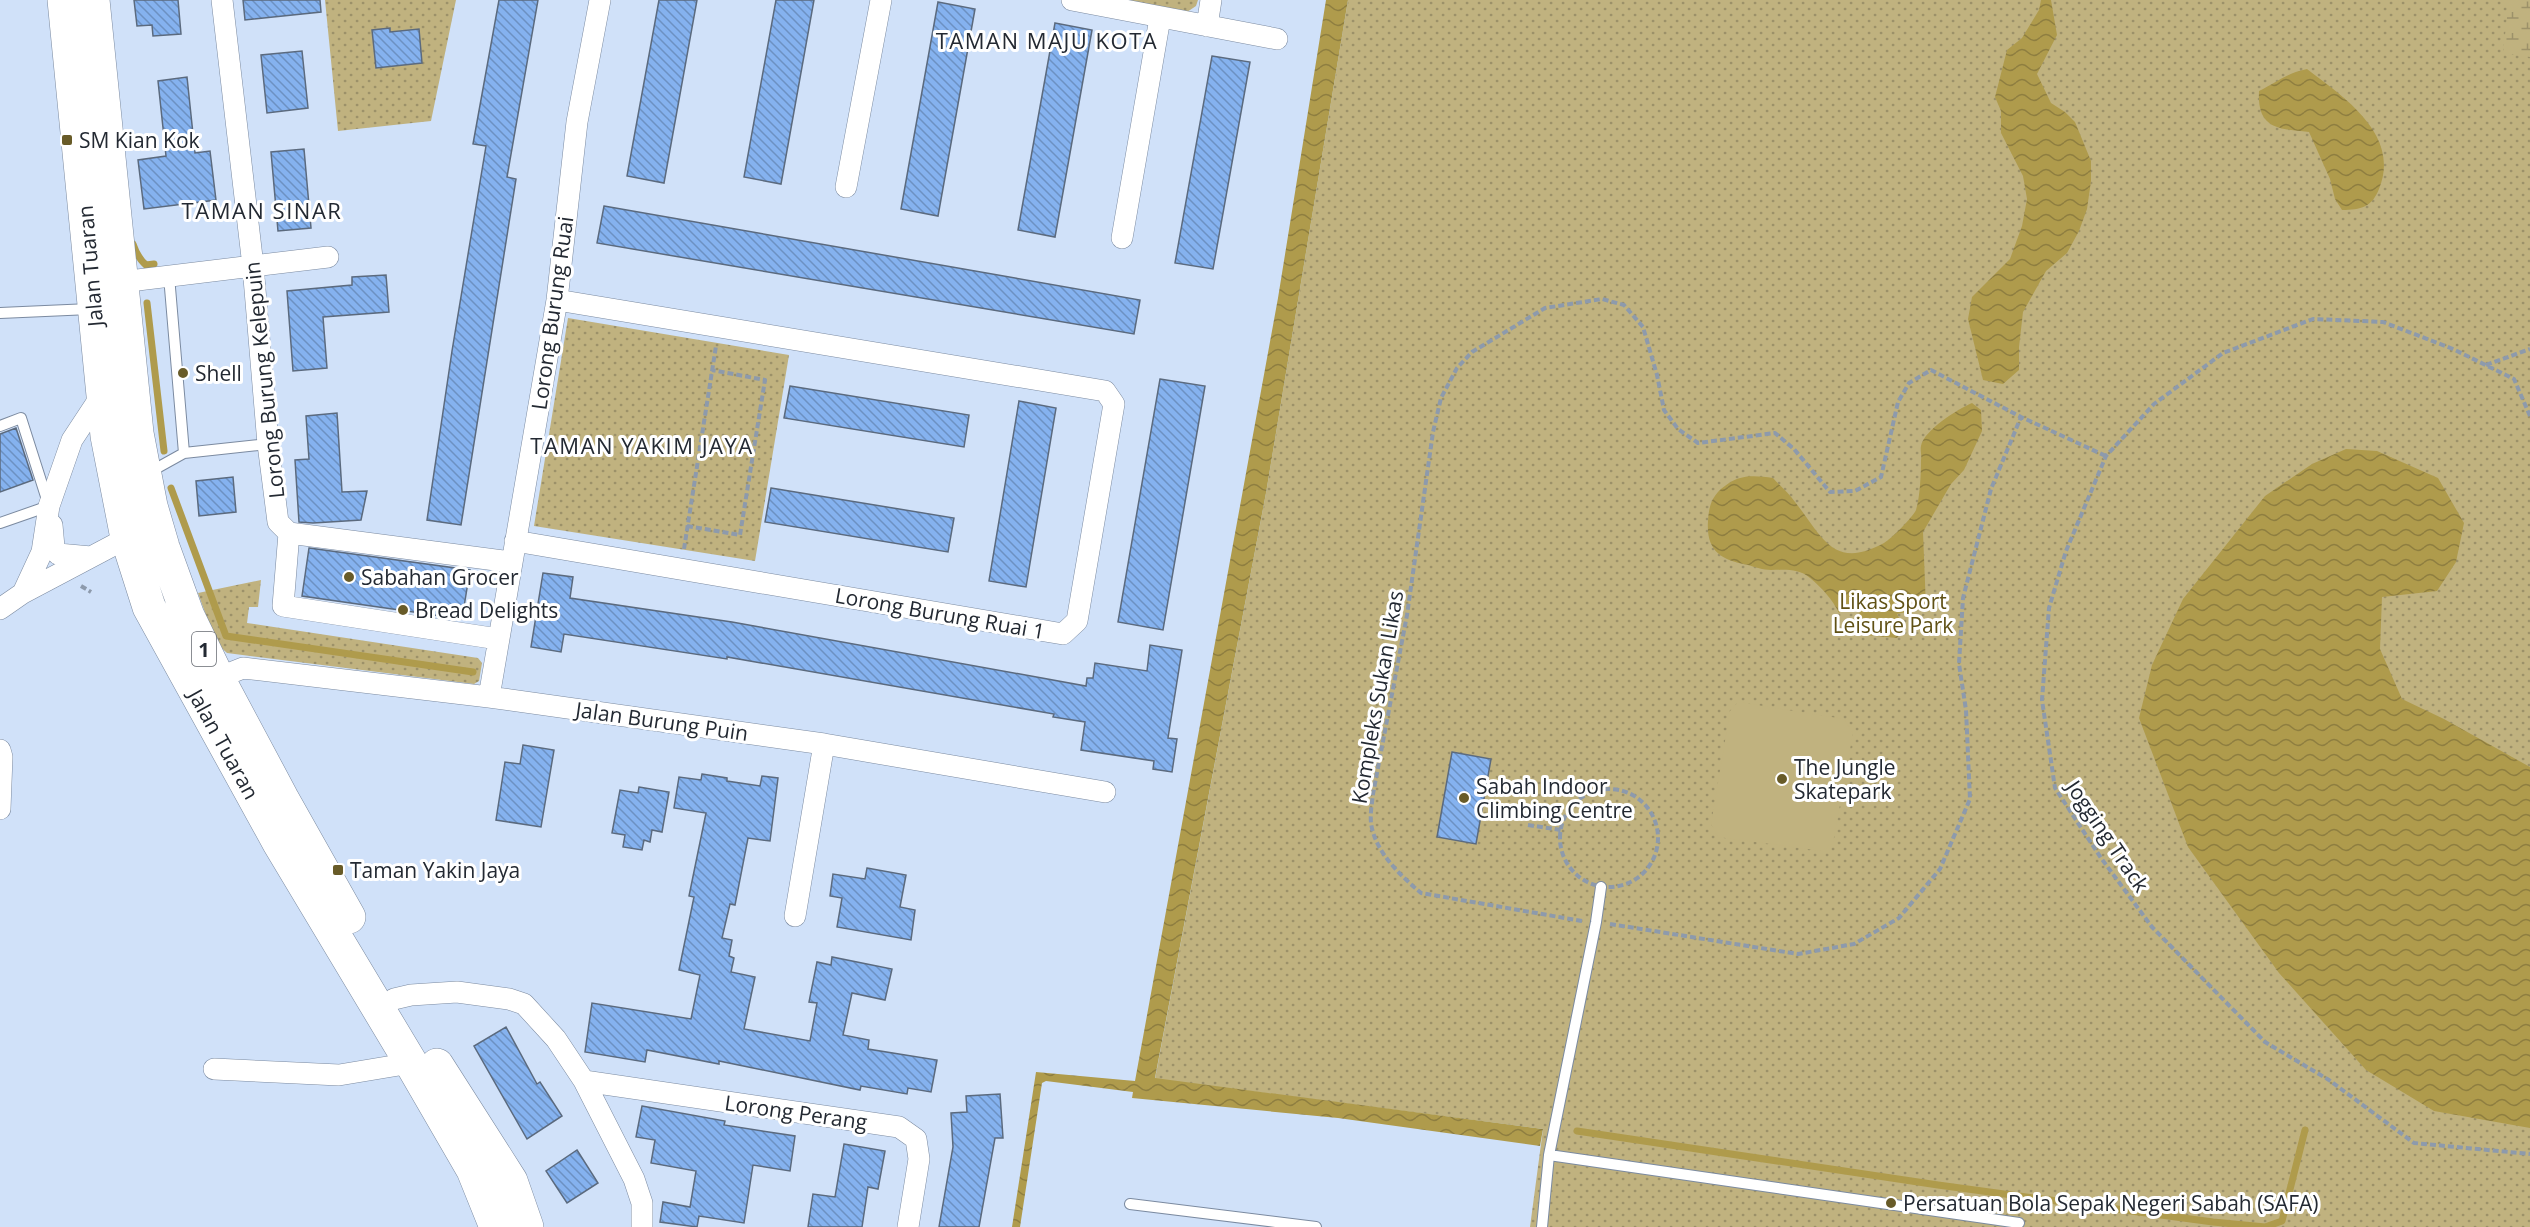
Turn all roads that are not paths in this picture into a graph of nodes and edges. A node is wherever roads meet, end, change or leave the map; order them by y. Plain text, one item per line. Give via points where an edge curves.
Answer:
1 (64, 0) edge
2 (93, 0) edge
3 (222, 0) edge
4 (600, 0) edge
5 (881, 0) edge
6 (1071, 0) edge
7 (1211, 0) edge
8 (1160, 18) junction
9 (1207, 26) junction
10 (1277, 39) dead end
11 (846, 187) dead end
12 (1122, 238) dead end
13 (328, 257) dead end
14 (253, 266) junction
15 (169, 276) junction
16 (121, 282) junction
17 (557, 300) junction
18 (93, 308) junction
19 (0, 313) edge
20 (129, 350) junction
21 (103, 393) junction
22 (0, 426) edge
23 (268, 444) junction
24 (184, 453) junction
25 (144, 475) junction
26 (49, 506) junction
27 (0, 523) edge
28 (289, 533) junction
29 (127, 538) junction
30 (513, 552) junction
31 (91, 557) junction
32 (23, 593) junction
33 (0, 609) edge
34 (498, 639) junction
35 (218, 678) junction
36 (489, 697) junction
37 (824, 744) junction
38 (0, 750) edge
39 (1105, 792) dead end
40 (0, 808) edge
41 (1600, 887) road end
42 (795, 916) dead end
43 (394, 999) junction
44 (411, 1063) junction
45 (214, 1069) dead end
46 (584, 1081) junction
47 (1548, 1155) junction
48 (1130, 1204) dead end
49 (2019, 1223) dead end
50 (496, 1227) edge
51 (527, 1227) edge
52 (642, 1227) edge
53 (908, 1227) edge
54 (1316, 1227) edge
55 (1542, 1227) edge

1 - 18 main road, Jalan Tuaran / 1
2 - 16 main road, Jalan Tuaran / 1
3 - 14 street, Lorong Burung Kelepuin
4 - 17 street, Lorong Burung Ruai via 577,122
5 - 11 street
6 - 8 street
7 - 9 street
8 - 9 street
8 - 12 street
9 - 10 street
13 - 14 street
14 - 15 street
14 - 23 street, Lorong Burung Kelepuin
15 - 16 street
15 - 24 lane
16 - 20 main road, Jalan Tuaran / 1
17 - 30 street, Lorong Burung Ruai
17 - 30 street, Lorong Burung Ruai 1 via 1105,391 1114,404 1077,621 1063,634
18 - 19 lane
18 - 21 main road, Jalan Tuaran / 1
20 - 25 main road, Jalan Tuaran / 1
20 - 29 main road via 121,402 132,516
21 - 26 street via 76,431
21 - 29 main road, Jalan Tuaran / 1 via 107,436
22 - 26 lane via 21,418
23 - 24 lane
23 - 28 street, Lorong Burung Kelepuin via 278,522
24 - 25 lane
25 - 35 main road, Jalan Tuaran / 1 via 163,547
26 - 27 lane
26 - 31 street via 58,554
26 - 32 street via 42,552
28 - 30 street
28 - 34 street via 283,606
29 - 31 street
29 - 44 main road, Jalan Tuaran / 1 via 149,607 177,659 279,843
30 - 34 street, Lorong Burung Ruai
31 - 32 street
32 - 33 street
34 - 36 street, Lorong Burung Ruai
35 - 36 street, Jalan Burung Puin via 243,668
35 - 43 main road, Jalan Tuaran / 1
36 - 37 street, Jalan Burung Puin
37 - 39 street, Jalan Burung Puin
37 - 42 street
38 - 40 street
41 - 47 lane
43 - 46 street via 457,992 524,1004 556,1040
43 - 51 main road, Jalan Tuaran / 1 via 511,1181
44 - 45 street via 339,1075
44 - 50 main road, Jalan Tuaran / 1 via 473,1170
46 - 52 street via 634,1179 642,1203
46 - 53 street, Lorong Perang via 899,1127 916,1139 919,1159
47 - 49 lane
47 - 55 lane
48 - 54 lane

